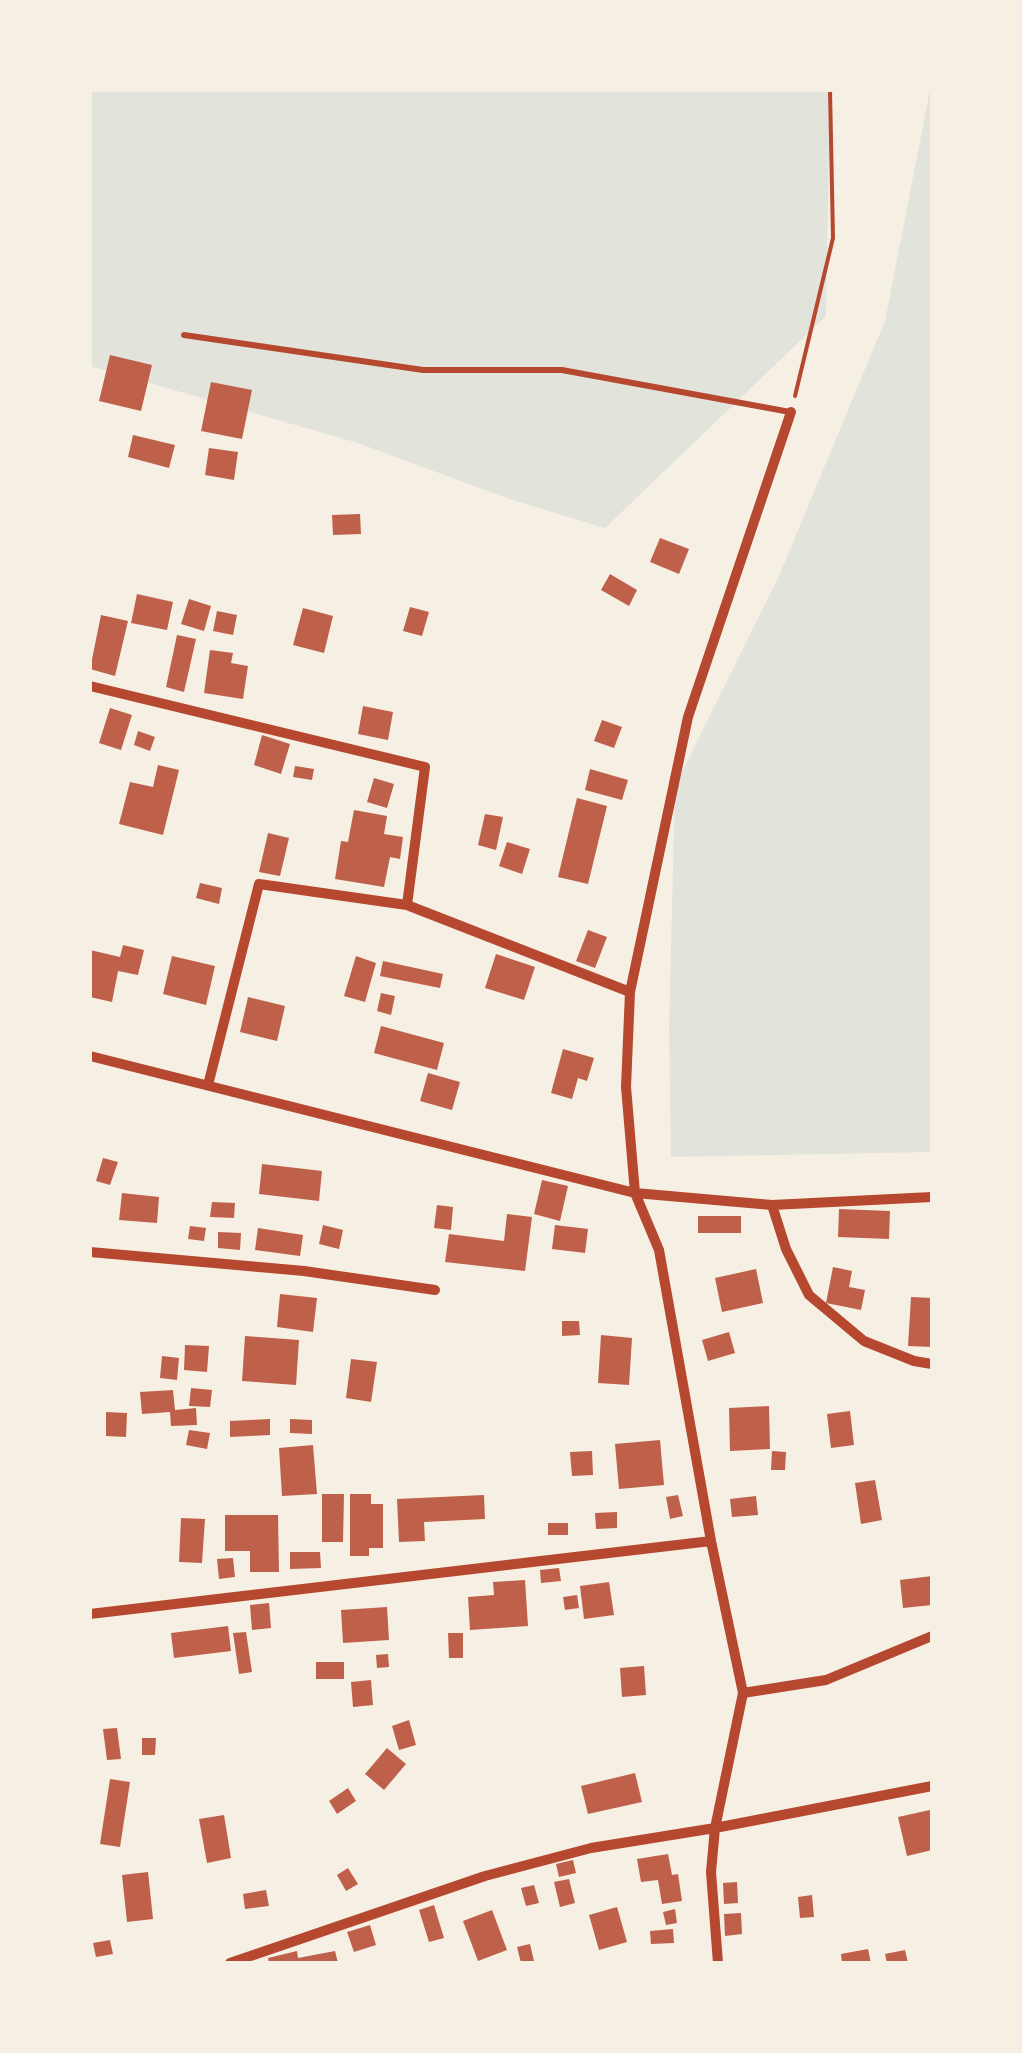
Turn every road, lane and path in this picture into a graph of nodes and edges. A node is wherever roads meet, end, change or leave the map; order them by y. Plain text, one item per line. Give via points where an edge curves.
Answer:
1 (830, 90) edge
2 (184, 335) dead end
3 (791, 412) junction
4 (90, 686) edge
5 (407, 904) junction
6 (630, 992) junction
7 (90, 1056) edge
8 (208, 1085) junction
9 (636, 1192) junction
10 (932, 1196) edge
11 (772, 1204) junction
12 (90, 1252) edge
13 (435, 1290) dead end
14 (932, 1364) edge
15 (711, 1541) junction
16 (90, 1614) edge
17 (932, 1636) edge
18 (743, 1693) junction
19 (932, 1786) edge
20 (715, 1828) junction
21 (230, 1963) edge
22 (718, 1963) edge

1 - 3 path via 833,238
2 - 3 lane via 423,370 562,370
3 - 6 street via 688,717
4 - 5 street via 425,766
5 - 6 street
5 - 8 street via 259,884
6 - 9 street via 626,1087
7 - 8 street
8 - 9 street
9 - 11 street
9 - 15 street via 659,1250
10 - 11 street
11 - 14 street via 809,1295 864,1341
12 - 13 street
15 - 16 street
15 - 18 street
17 - 18 street via 826,1680
18 - 20 street
19 - 20 street
20 - 21 street via 591,1848 485,1876
20 - 22 street

